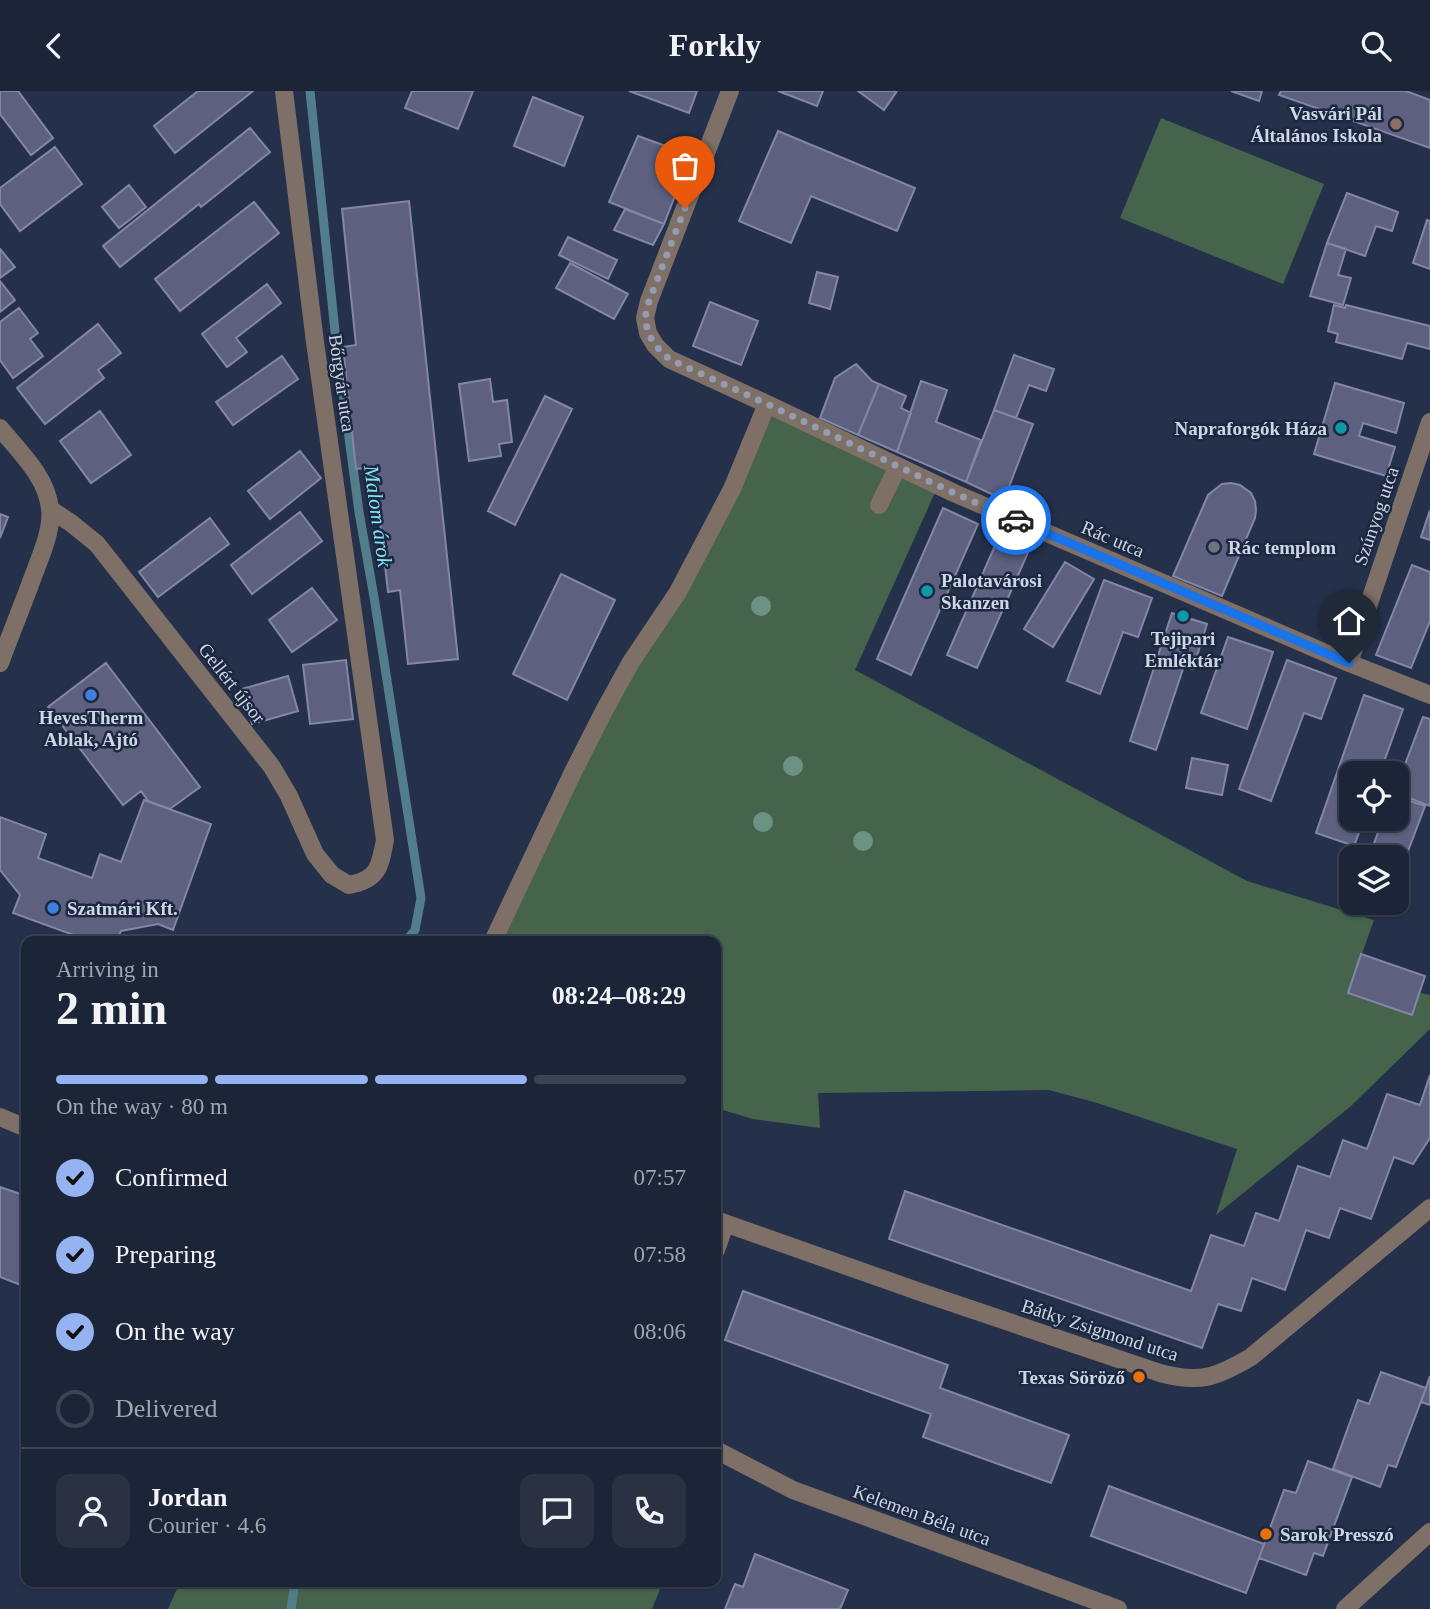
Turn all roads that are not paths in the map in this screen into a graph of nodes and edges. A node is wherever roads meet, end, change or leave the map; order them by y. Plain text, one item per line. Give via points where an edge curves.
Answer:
1 (284, 91) edge
2 (730, 91) edge
3 (767, 404) junction
4 (1430, 422) edge
5 (0, 428) edge
6 (898, 466) junction
7 (879, 505) dead end
8 (50, 509) junction
9 (0, 663) edge
10 (1349, 663) junction
11 (1430, 695) edge
12 (365, 882) joint
13 (495, 936) edge
14 (0, 1117) edge
15 (21, 1126) edge
16 (1430, 1208) edge
17 (721, 1222) edge
18 (721, 1453) edge
19 (1430, 1532) edge
20 (1118, 1609) edge
21 (1345, 1609) edge

1 - 12 street, Bőrgyár utca via 385,840 381,862
2 - 3 street, Rác utca via 645,318 655,345 669,359
3 - 6 street, Rác utca
3 - 13 street via 732,489 678,592 605,709
4 - 10 street, Szúnyog utca
5 - 8 street via 33,468
6 - 7 street
6 - 10 street, Rác utca
8 - 9 street via 50,527
8 - 12 street, Gellért újsor via 97,544 272,767 315,854 332,875 349,885
10 - 11 street, Rác utca
14 - 15 street
16 - 17 street, Bátky Zsigmond utca via 1251,1357 1227,1372 1203,1379 1160,1373
18 - 20 street, Kelemen Béla utca via 793,1490
19 - 21 street

